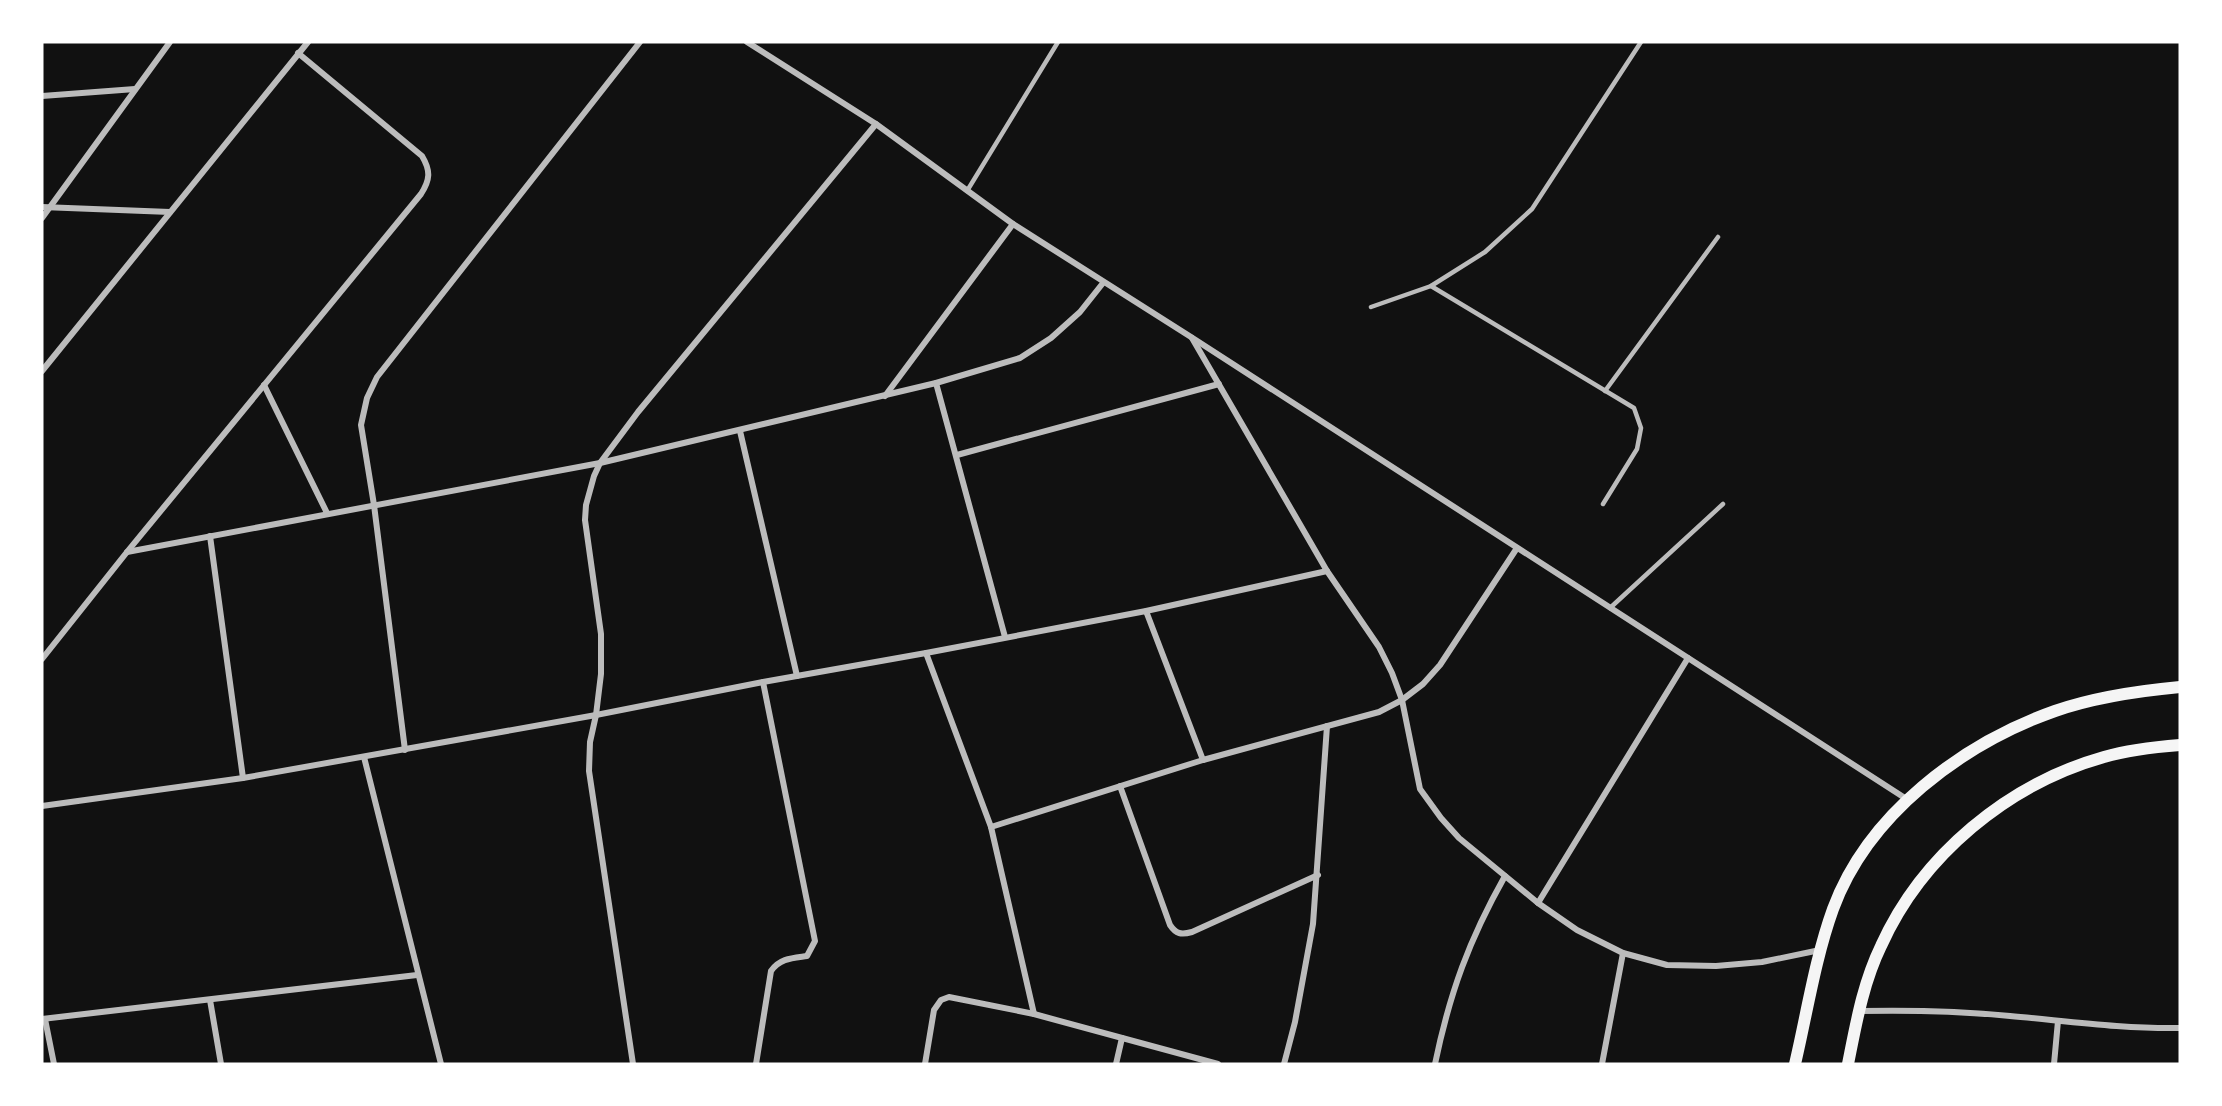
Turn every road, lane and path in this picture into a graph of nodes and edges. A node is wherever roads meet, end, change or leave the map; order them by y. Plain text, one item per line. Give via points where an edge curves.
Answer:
1 (170, 42) edge
2 (308, 42) edge
3 (640, 42) edge
4 (747, 42) edge
5 (1058, 42) edge
6 (1641, 42) edge
7 (298, 53) junction
8 (135, 89) junction
9 (42, 96) edge
10 (876, 124) junction
11 (968, 191) junction
12 (50, 206) junction
13 (42, 207) edge
14 (170, 212) junction
15 (42, 218) edge
16 (1013, 224) junction
17 (1718, 237) dead end
18 (1104, 283) junction
19 (1431, 286) junction
20 (1371, 307) dead end
21 (1191, 337) junction
22 (42, 371) edge
23 (936, 383) junction
24 (1219, 384) junction
25 (264, 385) junction
26 (1605, 391) junction
27 (884, 397) junction
28 (740, 431) junction
29 (957, 455) junction
30 (600, 463) junction
31 (1603, 504) dead end
32 (1723, 504) dead end
33 (374, 505) junction
34 (327, 513) junction
35 (210, 536) junction
36 (1517, 548) junction
37 (127, 552) junction
38 (1327, 571) junction
39 (1610, 608) junction
40 (1146, 611) junction
41 (1005, 637) junction
42 (926, 653) junction
43 (43, 655) edge
44 (1688, 658) junction
45 (797, 675) junction
46 (763, 682) junction
47 (2180, 687) edge
48 (1402, 700) junction
49 (596, 716) junction
50 (1327, 726) junction
51 (2180, 745) edge
52 (405, 750) junction
53 (364, 757) junction
54 (1203, 760) junction
55 (243, 778) junction
56 (1120, 786) junction
57 (1908, 800) junction
58 (42, 806) edge
59 (991, 827) junction
60 (1318, 875) junction
61 (1504, 876) junction
62 (1538, 903) junction
63 (1821, 950) junction
64 (1623, 953) junction
65 (417, 975) junction
66 (210, 1000) junction
67 (1858, 1011) junction
68 (1034, 1014) junction
69 (44, 1019) edge
70 (2058, 1021) junction
71 (2180, 1028) edge
72 (1122, 1038) junction
73 (54, 1064) edge
74 (221, 1064) edge
75 (441, 1064) edge
76 (633, 1064) edge
77 (756, 1064) edge
78 (925, 1064) edge
79 (1116, 1064) edge
80 (1218, 1064) edge
81 (1284, 1064) edge
82 (1435, 1064) edge
83 (1602, 1064) edge
84 (1795, 1064) edge
85 (1848, 1064) edge
86 (2054, 1064) edge

1 - 8 street
2 - 7 street
3 - 33 street via 377,377 361,425
4 - 10 street
5 - 11 lane
6 - 19 lane via 1532,209 1485,252
7 - 14 street
7 - 25 street via 422,156 429,168 429,182
8 - 9 street
8 - 12 street
10 - 11 street
10 - 30 street
11 - 16 street
12 - 13 street
12 - 14 street
12 - 15 street
14 - 22 street
16 - 18 street
16 - 27 street
17 - 26 lane
18 - 21 street
18 - 23 street via 1051,338 1020,358
19 - 20 lane
19 - 26 lane
21 - 24 street
21 - 36 street
23 - 27 street
23 - 29 street
24 - 29 street
24 - 38 street
25 - 34 street
25 - 37 street
26 - 31 lane via 1634,408 1641,428 1637,449
27 - 28 street
28 - 30 street
28 - 45 street
29 - 41 street
30 - 33 street
30 - 49 street via 589,490 585,520 601,634 602,674
32 - 39 lane
33 - 34 street
33 - 52 street
34 - 35 street
35 - 37 street
35 - 55 street
36 - 39 street
36 - 48 street via 1440,665
37 - 43 street
38 - 40 street
38 - 48 street via 1379,647
39 - 44 street
40 - 41 street
40 - 54 street
41 - 42 street
42 - 45 street
42 - 59 street
44 - 57 street
44 - 62 street
45 - 46 street
46 - 49 street
46 - 77 street via 814,941 807,956 782,960 771,971
47 - 57 main road via 2096,699 2055,711 1977,748
48 - 50 street via 1379,712
48 - 61 street via 1420,789 1459,838
49 - 52 street
49 - 76 street via 589,771
50 - 54 street
50 - 60 street
51 - 67 main road via 2104,757 2058,773 2015,796 1976,824 1917,884 1898,914 1881,945
52 - 53 street
53 - 55 street
53 - 65 street
54 - 56 street
55 - 58 street
56 - 59 street
56 - 60 street via 1174,932 1192,932
57 - 63 main road via 1877,832 1852,868 1833,908
59 - 68 street
60 - 81 street via 1304,978
61 - 62 street
61 - 82 street via 1467,951
62 - 64 street via 1576,930
63 - 64 street via 1716,966 1667,964
63 - 84 main road
64 - 83 street
65 - 66 street
65 - 75 street
66 - 69 street
66 - 74 street
67 - 70 street via 1948,1012
67 - 85 main road
68 - 72 street
68 - 78 street via 949,997 940,1000 934,1010
69 - 73 street
70 - 71 street
70 - 86 street
72 - 79 street
72 - 80 street

